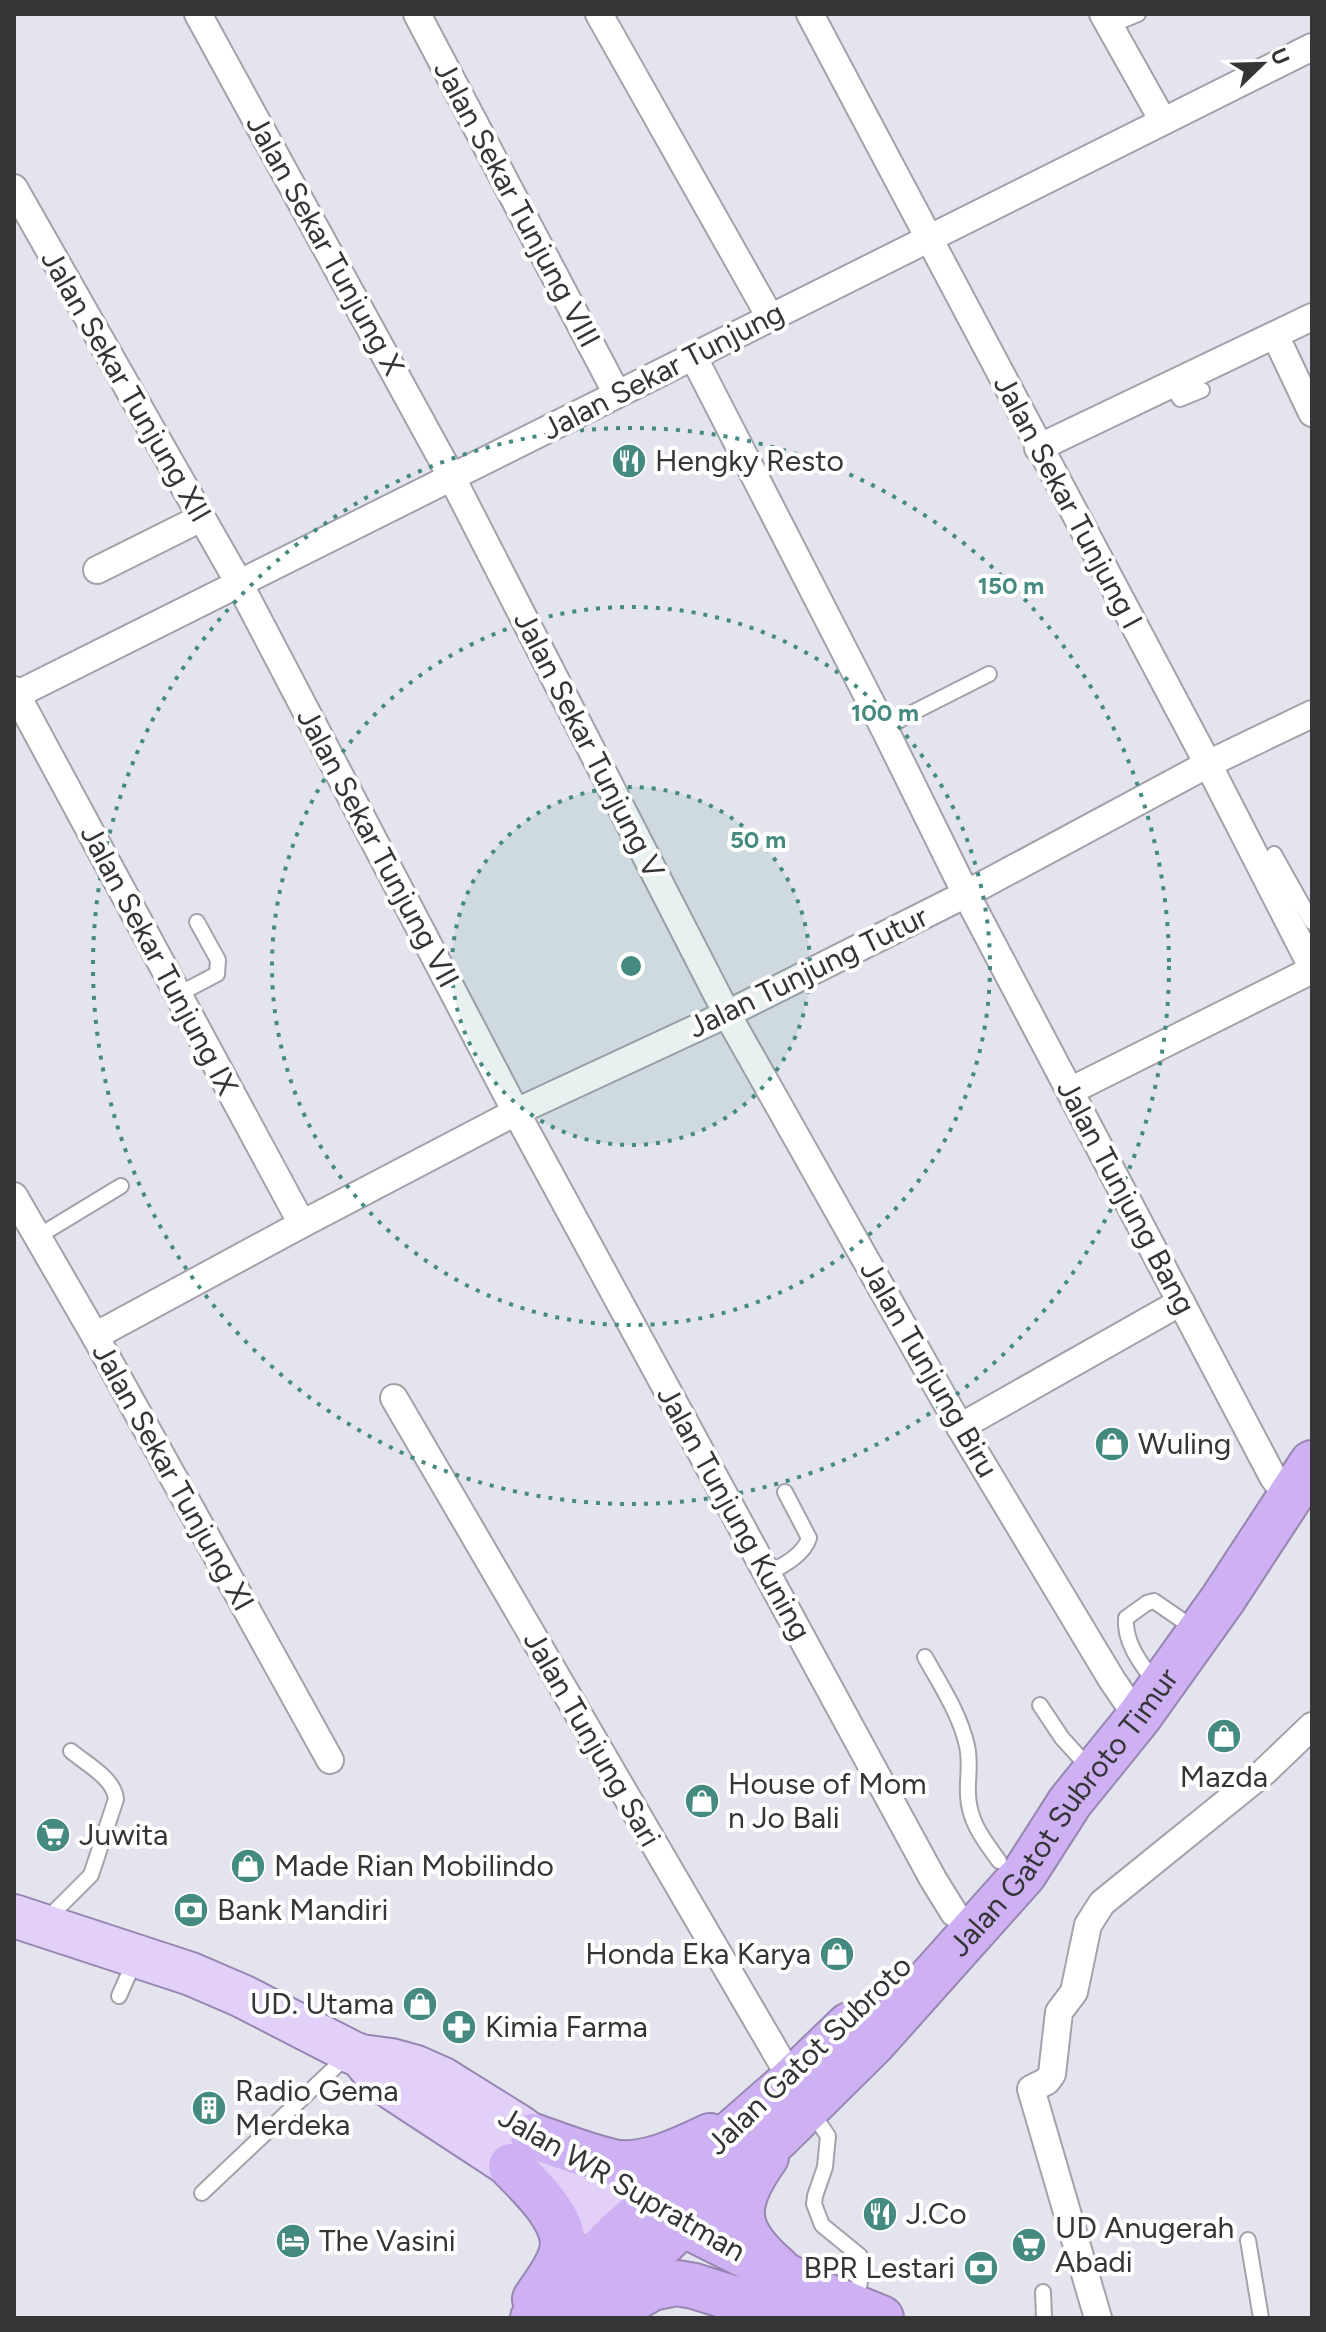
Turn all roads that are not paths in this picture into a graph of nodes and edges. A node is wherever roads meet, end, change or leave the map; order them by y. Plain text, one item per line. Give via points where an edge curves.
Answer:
1 (198, 14) edge
2 (417, 14) edge
3 (599, 14) edge
4 (810, 14) edge
5 (1138, 14) edge
6 (1106, 20) edge
7 (1312, 47) edge
8 (1163, 121) junction
9 (14, 188) edge
10 (930, 238) junction
11 (770, 317) junction
12 (1312, 317) edge
13 (1275, 335) junction
14 (693, 356) junction
15 (1171, 384) junction
16 (1202, 390) dead end
17 (617, 394) junction
18 (1312, 413) edge
19 (1038, 448) junction
20 (451, 476) junction
21 (201, 518) junction
22 (97, 570) dead end
23 (239, 583) junction
24 (989, 674) dead end
25 (15, 694) edge
26 (1312, 714) edge
27 (885, 730) junction
28 (1208, 764) junction
29 (1274, 854) dead end
30 (966, 894) junction
31 (197, 922) dead end
32 (1312, 922) edge
33 (1312, 968) edge
34 (177, 995) junction
35 (727, 1014) junction
36 (1070, 1091) junction
37 (516, 1112) junction
38 (121, 1186) dead end
39 (14, 1196) edge
40 (302, 1224) junction
41 (37, 1237) junction
42 (1181, 1302) junction
43 (95, 1336) junction
44 (394, 1398) dead end
45 (960, 1427) junction
46 (1301, 1481) edge
47 (785, 1492) dead end
48 (767, 1574) junction
49 (1199, 1633) junction
50 (925, 1657) dead end
51 (1148, 1703) junction
52 (1040, 1705) dead end
53 (1312, 1726) edge
54 (71, 1751) dead end
55 (330, 1760) dead end
56 (1082, 1788) junction
57 (999, 1861) junction
58 (954, 1913) junction
59 (28, 1920) edge
60 (137, 1957) junction
61 (119, 1996) dead end
62 (356, 2054) junction
63 (783, 2109) junction
64 (522, 2151) junction
65 (202, 2193) dead end
66 (651, 2227) junction
67 (1248, 2240) dead end
68 (1043, 2292) dead end
69 (796, 2303) edge
70 (868, 2313) edge
71 (524, 2318) edge
72 (533, 2318) edge
73 (588, 2318) edge
74 (602, 2318) edge
75 (1044, 2318) edge
76 (1098, 2318) edge
77 (1261, 2318) edge

1 - 20 street, Jalan Sekar Tunjung X
2 - 17 street, Jalan Sekar Tunjung VIII
3 - 11 street
4 - 10 street, Jalan Sekar Tunjung I
5 - 6 lane
6 - 8 street
7 - 8 street, Jalan Sekar Tunjung
8 - 10 street, Jalan Sekar Tunjung
9 - 21 street, Jalan Sekar Tunjung XII
10 - 11 street, Jalan Sekar Tunjung
10 - 19 street, Jalan Sekar Tunjung I
11 - 14 street, Jalan Sekar Tunjung
12 - 13 street
13 - 15 street
13 - 18 street
14 - 17 street, Jalan Sekar Tunjung
14 - 27 street, Jalan Tunjung Bang
15 - 16 lane via 1181,399
15 - 19 street
17 - 20 street, Jalan Sekar Tunjung
19 - 28 street, Jalan Sekar Tunjung I
20 - 23 street, Jalan Sekar Tunjung
20 - 35 street, Jalan Sekar Tunjung V
21 - 22 street
21 - 23 street, Jalan Sekar Tunjung XII
23 - 25 street, Jalan Sekar Tunjung
23 - 37 street, Jalan Sekar Tunjung VII
24 - 27 lane
25 - 34 street, Jalan Sekar Tunjung IX
26 - 28 street, Jalan Tunjung Tutur
27 - 30 street, Jalan Tunjung Bang
28 - 30 street, Jalan Tunjung Tutur
28 - 33 street, Jalan Sekar Tunjung I
29 - 32 lane
30 - 35 street, Jalan Tunjung Tutur
30 - 36 street, Jalan Tunjung Bang
31 - 34 lane via 218,960 217,974
33 - 36 street
34 - 40 street, Jalan Sekar Tunjung IX
35 - 37 street, Jalan Tunjung Tutur
35 - 45 street, Jalan Tunjung Biru
36 - 42 street, Jalan Tunjung Bang
37 - 40 street, Jalan Tunjung Tutur
37 - 48 street, Jalan Tunjung Kuning
38 - 41 lane
39 - 41 street, Jalan Sekar Tunjung XI
40 - 43 street, Jalan Tunjung Tutur
41 - 43 street, Jalan Sekar Tunjung XI
42 - 45 street
42 - 46 street, Jalan Tunjung Bang via 1273,1477
43 - 55 street, Jalan Sekar Tunjung XI
44 - 63 street, Jalan Tunjung Sari
45 - 51 street, Jalan Tunjung Biru via 1112,1680
46 - 49 highway, Jalan Gatot Subroto Timur
47 - 48 lane via 809,1538 801,1552
48 - 58 street, Jalan Tunjung Kuning
49 - 51 highway, Jalan Gatot Subroto Timur
49 - 51 lane via 1154,1601 1126,1618
50 - 57 lane via 960,1720 970,1772 969,1807 978,1832
51 - 56 highway, Jalan Gatot Subroto Timur
52 - 56 lane via 1062,1738
53 - 76 street via 1264,1772 1128,1881 1088,1925 1074,1992 1059,2012 1052,2074 1031,2089
54 - 59 lane via 109,1782 116,1799 91,1875
56 - 57 highway, Jalan Gatot Subroto
56 - 63 highway, Jalan Gatot Subroto Timur via 1024,1874 873,2043
57 - 58 highway, Jalan Gatot Subroto
58 - 63 highway, Jalan Gatot Subroto via 843,2031
59 - 60 main road, Jalan WR Supratman
60 - 61 lane
60 - 62 main road, Jalan WR Supratman via 242,1996
62 - 64 main road, Jalan WR Supratman via 416,2067 443,2079
62 - 65 lane
63 - 64 highway via 635,2162
63 - 66 highway, Jalan Gatot Subroto
63 - 69 highway via 742,2205 748,2238
63 - 70 lane via 828,2136 816,2211 822,2225 860,2256
64 - 66 main road, Jalan WR Supratman
64 - 71 highway via 563,2244 557,2265
66 - 69 highway, Jalan WR Supratman via 732,2281
66 - 72 highway
66 - 73 highway
67 - 77 lane
68 - 75 lane
69 - 70 highway, Jalan WR Supratman
69 - 74 highway via 742,2301 677,2283 652,2288

